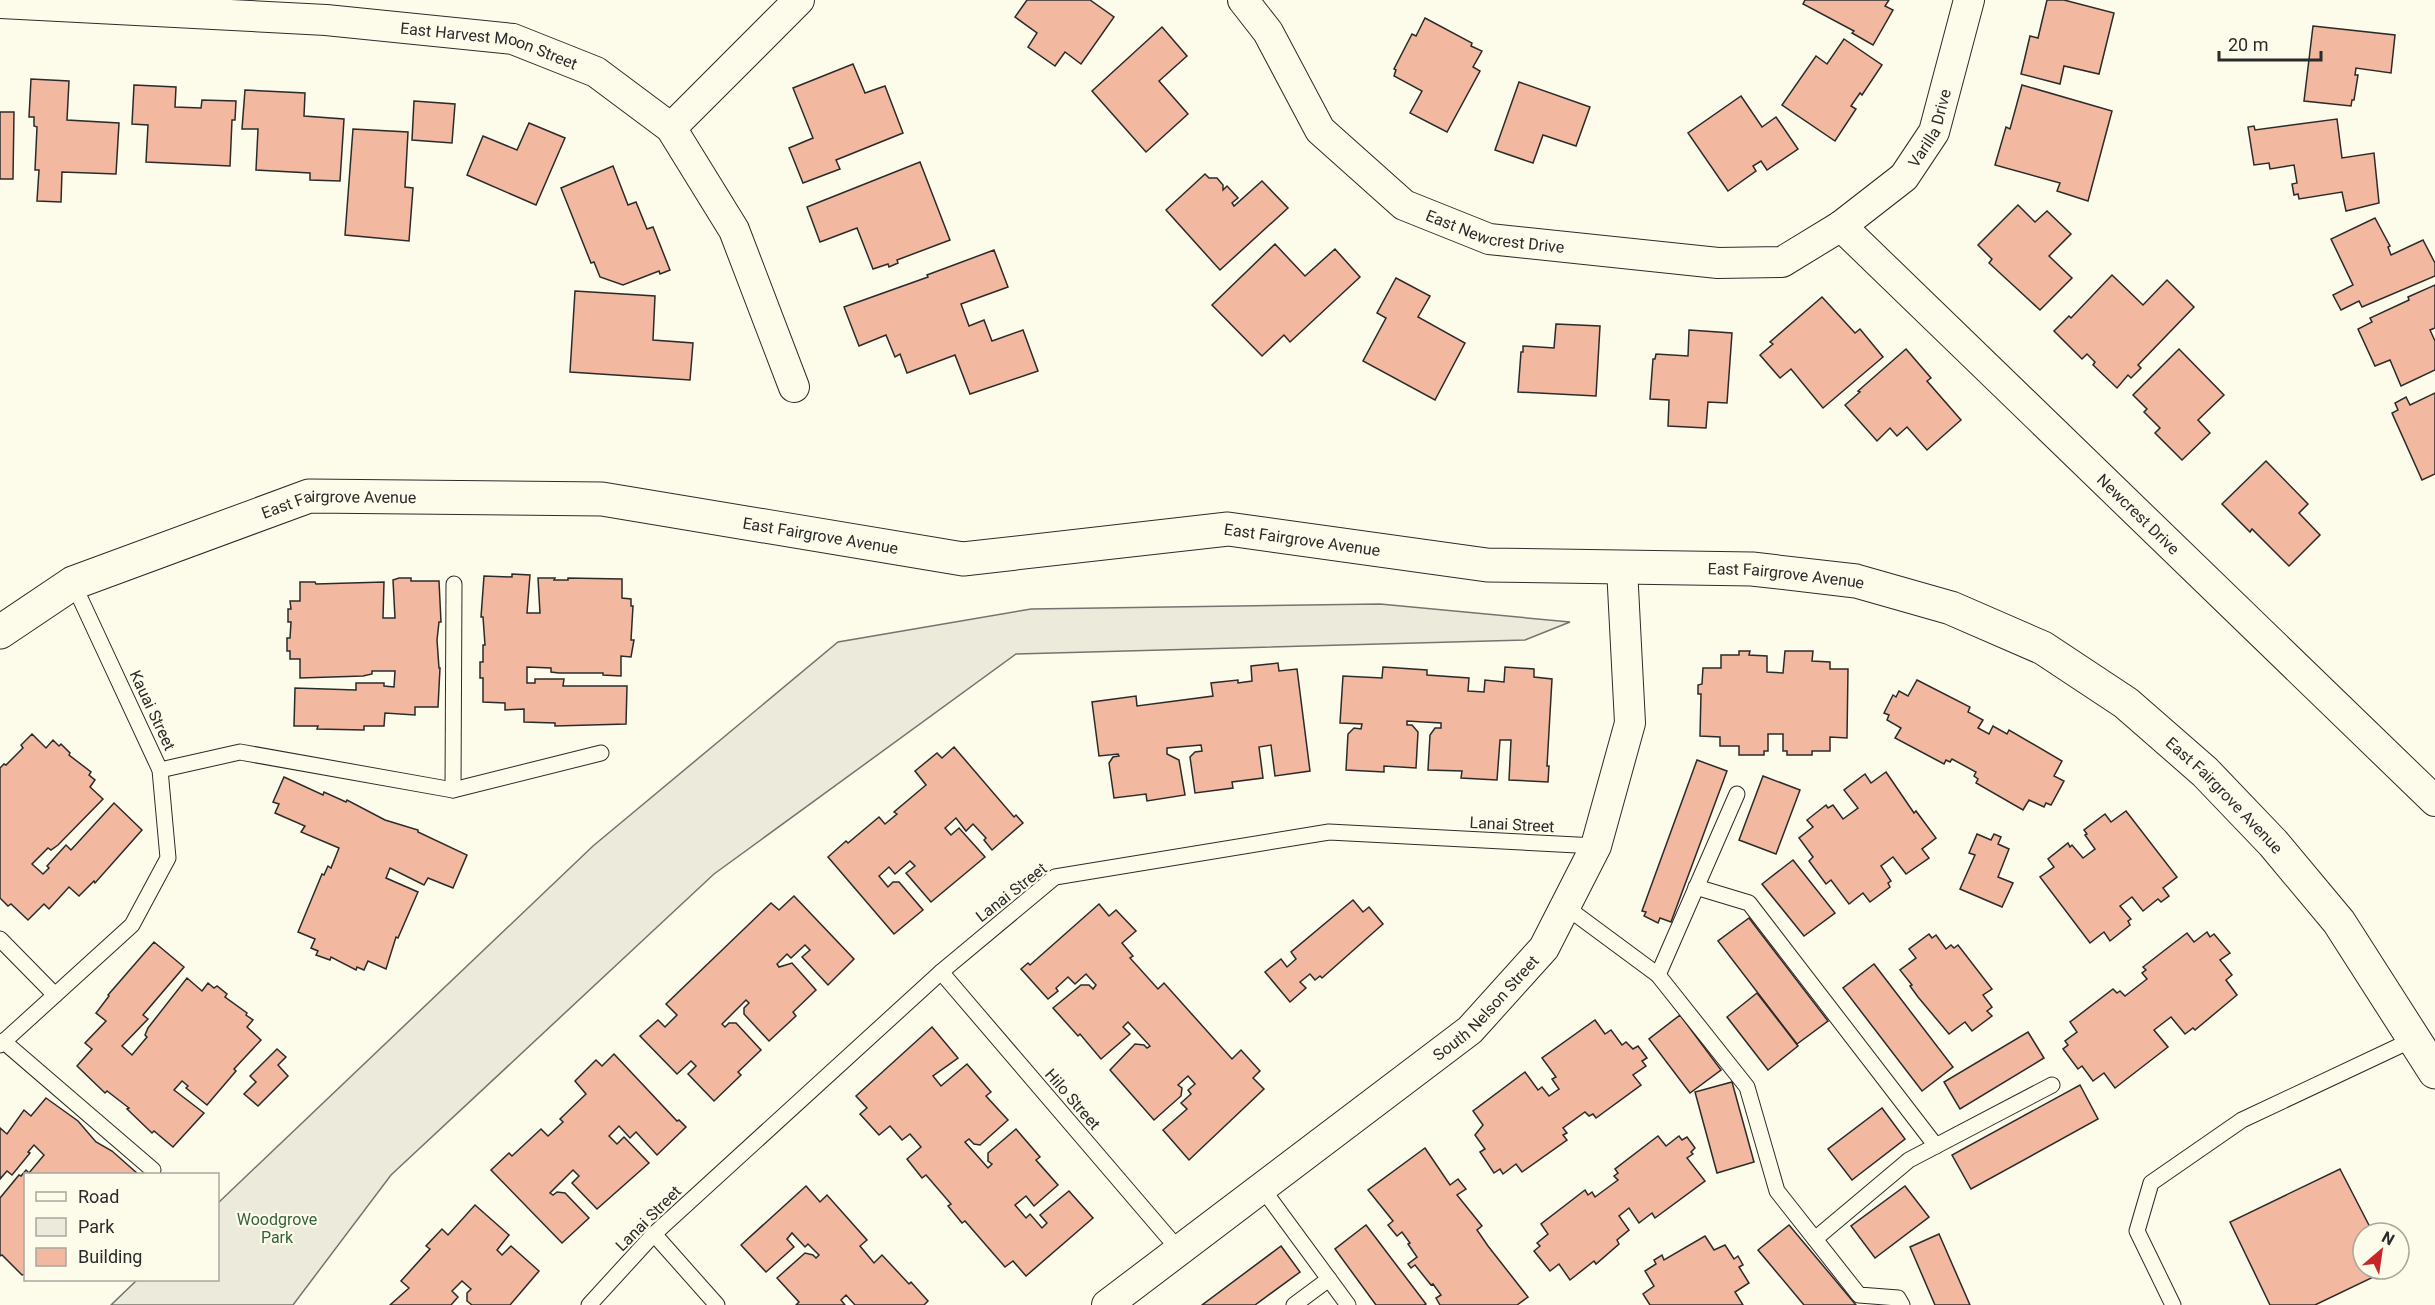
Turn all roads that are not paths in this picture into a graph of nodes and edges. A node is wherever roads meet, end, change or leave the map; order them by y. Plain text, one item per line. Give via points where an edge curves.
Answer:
1 (799, 0) edge
2 (1243, 0) edge
3 (1969, 0) edge
4 (0, 3) edge
5 (327, 10) edge
6 (671, 128) junction
7 (1841, 226) junction
8 (794, 387) dead end
9 (1622, 568) junction
10 (73, 583) junction
11 (454, 584) dead end
12 (0, 632) edge
13 (601, 753) dead end
14 (160, 770) junction
15 (453, 790) junction
16 (1737, 794) dead end
17 (2435, 801) edge
18 (1596, 846) junction
19 (1696, 887) junction
20 (1566, 907) junction
21 (0, 939) edge
22 (940, 972) junction
23 (1658, 975) junction
24 (55, 994) junction
25 (2414, 1039) junction
26 (2, 1043) edge
27 (2435, 1072) edge
28 (2052, 1085) dead end
29 (1936, 1146) junction
30 (153, 1170) dead end
31 (1262, 1188) junction
32 (654, 1234) junction
33 (1815, 1239) junction
34 (1179, 1250) junction
35 (1329, 1279) junction
36 (589, 1305) edge
37 (717, 1305) edge
38 (1107, 1305) edge
39 (1294, 1305) edge
40 (1348, 1305) edge
41 (1902, 1305) edge
42 (2173, 1305) edge

1 - 6 street
2 - 7 street, East Newcrest Drive via 1268,32 1320,130 1404,205 1489,239 1718,263 1782,262
3 - 7 street, Varilla Drive via 1934,132 1904,177
4 - 5 street, East Harvest Moon Street
5 - 6 street, East Harvest Moon Street via 513,39 596,72
6 - 8 street, East Harvest Moon Street via 734,230
7 - 17 street, Newcrest Drive
9 - 10 street, East Fairgrove Avenue via 1487,565 1228,529 963,559 602,499 309,496
9 - 18 street, South Nelson Street via 1630,723
9 - 25 street, East Fairgrove Avenue via 1752,569 1856,581 1951,608 2043,648 2126,703 2205,772 2273,843 2339,922
10 - 12 street, East Fairgrove Avenue
10 - 14 lane, Kauai Street
11 - 15 lane
13 - 15 lane
14 - 15 lane via 240,752
14 - 24 lane, Kauai Street via 168,858 132,925
16 - 19 lane
18 - 20 street, South Nelson Street
18 - 22 lane, Lanai Street via 1329,832 1055,877
19 - 23 lane
19 - 29 lane via 1749,903
20 - 23 lane
20 - 31 street, South Nelson Street via 1544,948 1470,1030
21 - 24 lane
22 - 32 lane, Lanai Street
22 - 34 lane, Hilo Street
23 - 33 lane via 1747,1087 1777,1191
24 - 26 lane, Kauai Street
25 - 27 street, East Fairgrove Avenue
25 - 42 lane via 2242,1120 2151,1183 2137,1230
26 - 30 lane
28 - 29 lane
29 - 33 lane via 1909,1160
31 - 34 street, South Nelson Street
31 - 35 lane
32 - 36 lane, Lanai Street
32 - 37 lane
33 - 41 lane via 1859,1295 1898,1298
34 - 38 street, South Nelson Street
35 - 39 lane
35 - 40 lane

